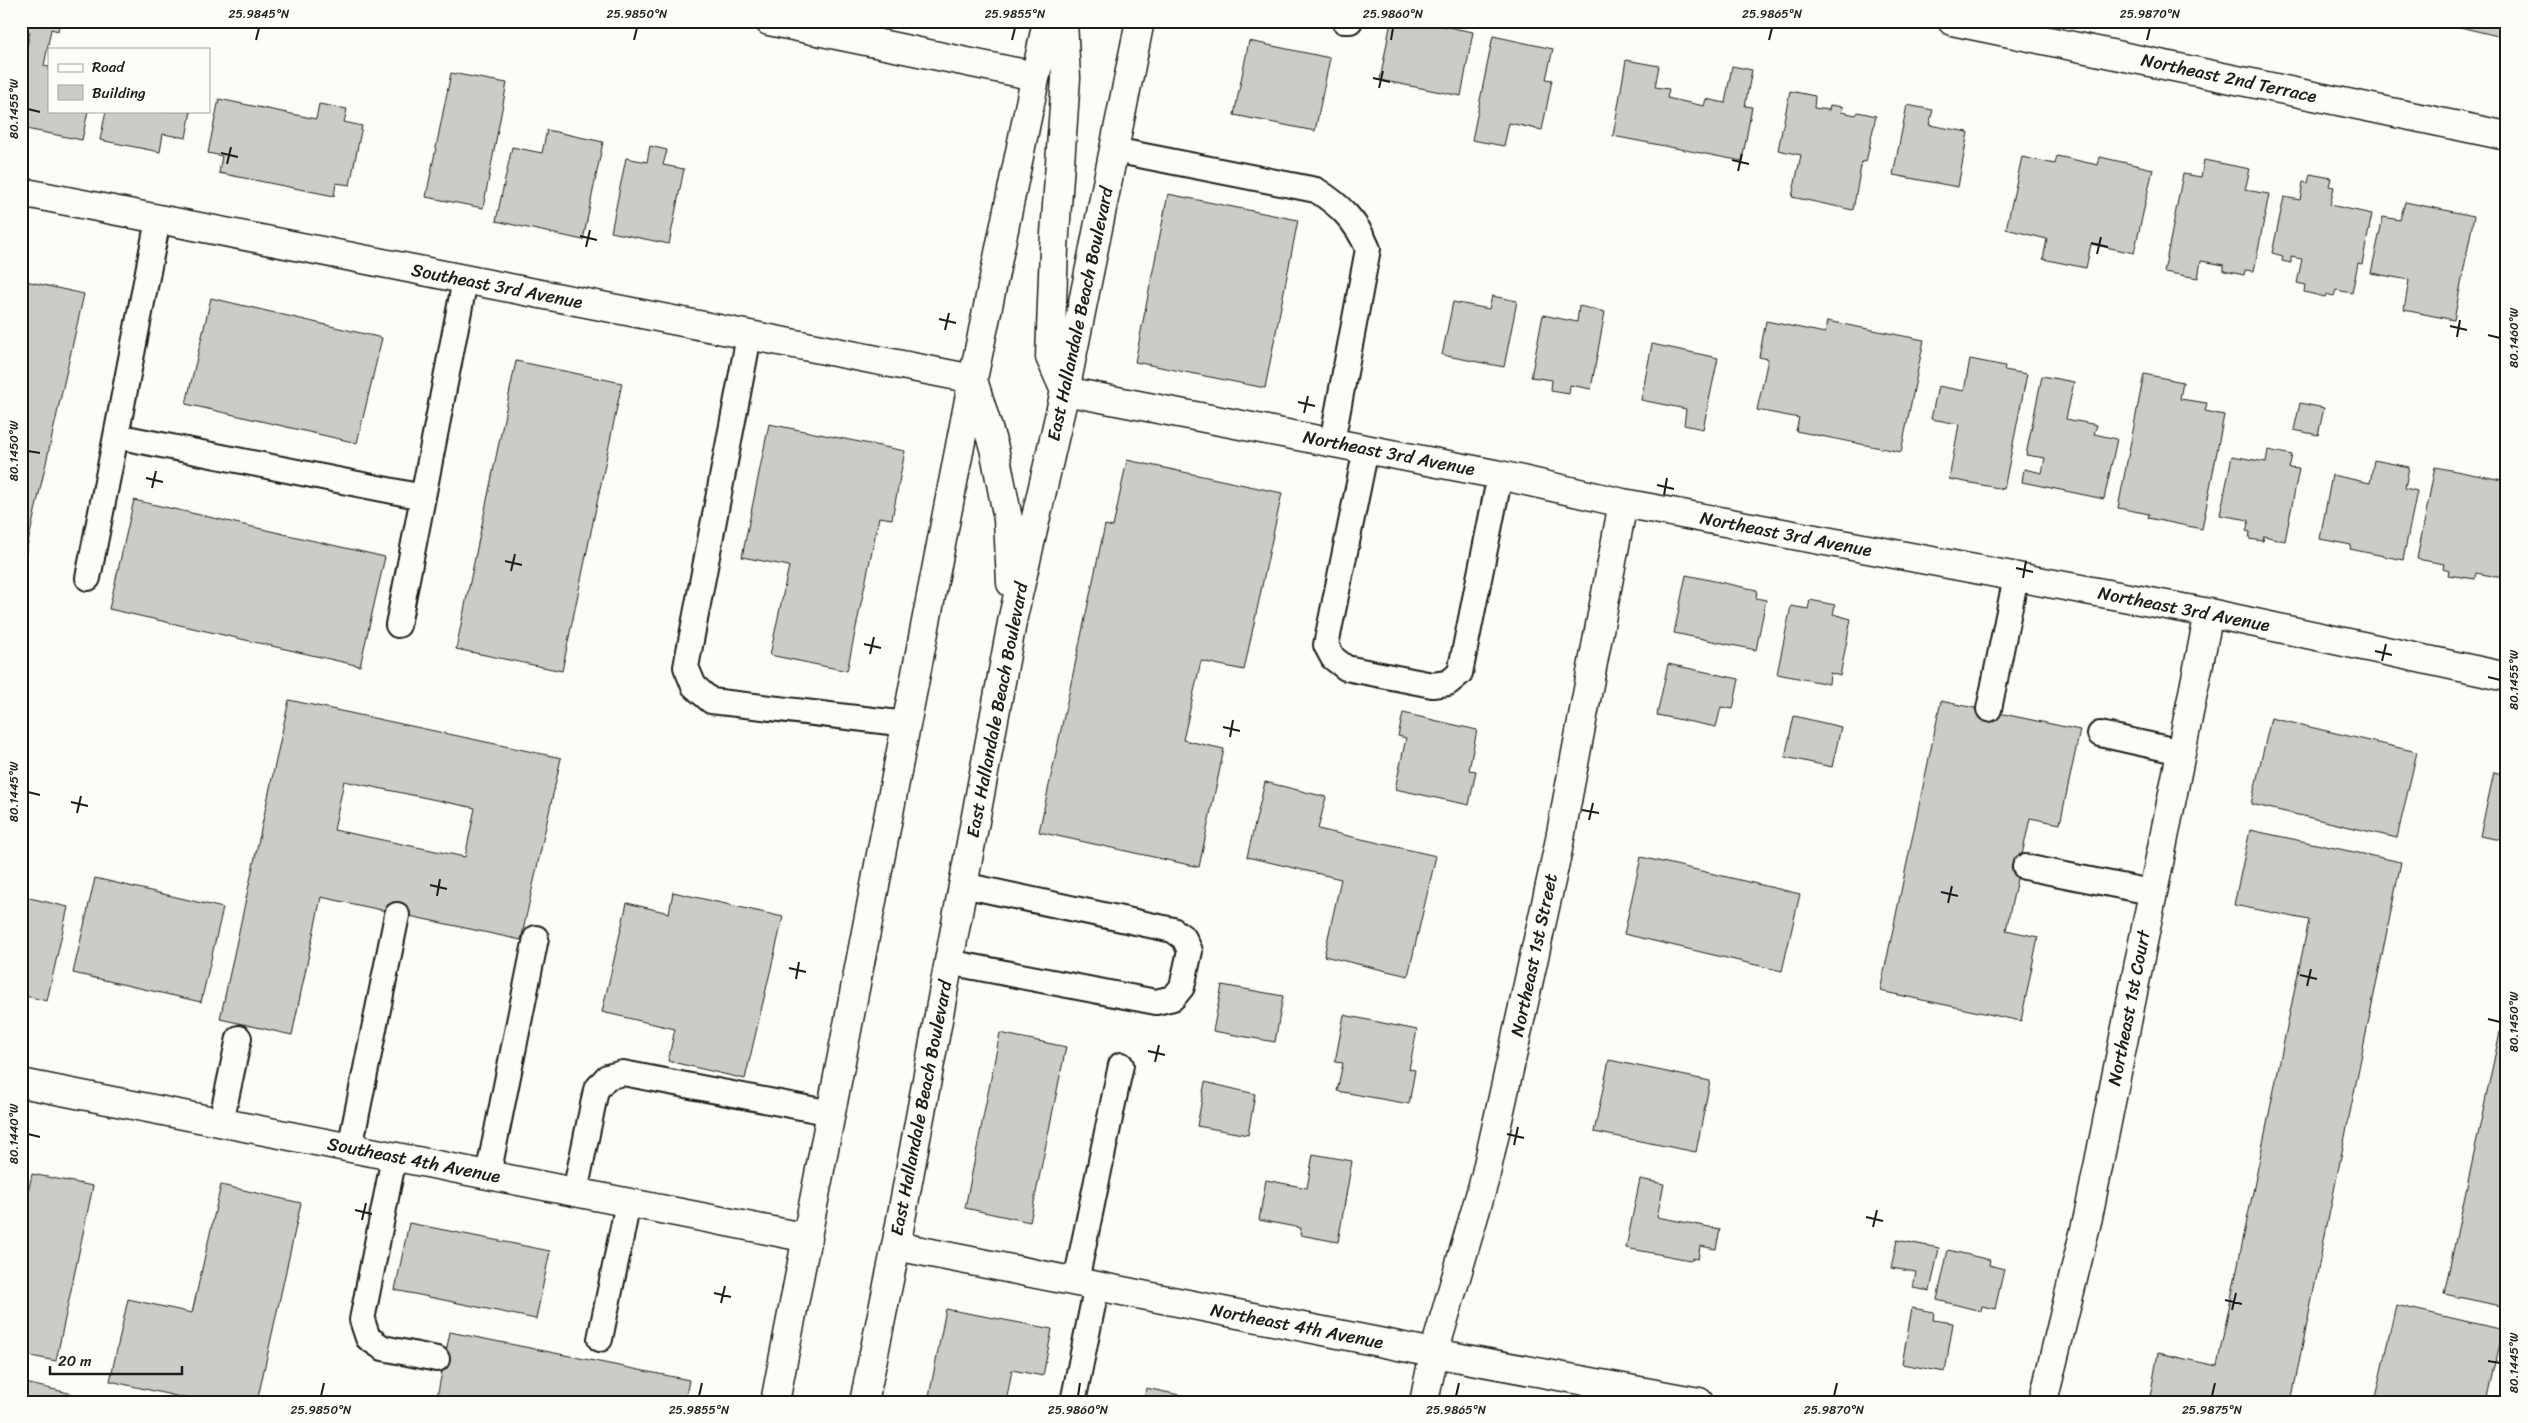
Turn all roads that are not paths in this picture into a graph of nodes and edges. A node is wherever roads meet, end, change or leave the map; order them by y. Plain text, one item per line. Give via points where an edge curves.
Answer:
1 (769, 21) edge
2 (1046, 21) edge
3 (1063, 21) edge
4 (1140, 21) edge
5 (1344, 21) edge
6 (1350, 21) edge
7 (1952, 21) edge
8 (1035, 76) junction
9 (2507, 136) edge
10 (1114, 150) junction
11 (21, 192) edge
12 (158, 220) junction
13 (465, 280) junction
14 (749, 336) junction
15 (973, 379) junction
16 (1065, 391) junction
17 (116, 436) junction
18 (1332, 442) junction
19 (1366, 449) junction
20 (1500, 475) junction
21 (424, 497) junction
22 (1623, 503) junction
23 (2016, 577) junction
24 (88, 578) dead end
25 (2209, 613) junction
26 (1013, 617) junction
27 (398, 625) dead end
28 (2507, 677) edge
29 (1989, 709) dead end
30 (907, 724) junction
31 (2100, 734) dead end
32 (2181, 752) junction
33 (2025, 867) dead end
34 (963, 885) junction
35 (2151, 892) junction
36 (397, 915) dead end
37 (536, 938) dead end
38 (948, 962) junction
39 (239, 1038) dead end
40 (1121, 1065) dead end
41 (21, 1083) edge
42 (832, 1114) junction
43 (221, 1122) junction
44 (350, 1148) junction
45 (394, 1157) junction
46 (488, 1175) junction
47 (576, 1192) junction
48 (628, 1202) junction
49 (808, 1238) junction
50 (896, 1246) junction
51 (1086, 1283) junction
52 (600, 1339) dead end
53 (1434, 1353) junction
54 (437, 1359) dead end
55 (775, 1402) edge
56 (864, 1402) edge
57 (1073, 1402) edge
58 (1424, 1402) edge
59 (1699, 1402) edge
60 (2043, 1402) edge

1 - 8 street
2 - 8 street
3 - 16 street via 1066,78 1050,357
4 - 10 street, East Hallandale Beach Boulevard
5 - 6 lane
7 - 9 street, Northeast 2nd Terrace
8 - 15 street
10 - 16 street, East Hallandale Beach Boulevard
10 - 18 lane via 1316,190 1332,200 1360,230 1368,249
11 - 12 street, Southeast 3rd Avenue
12 - 13 street, Southeast 3rd Avenue
12 - 17 lane
13 - 14 street, Southeast 3rd Avenue
13 - 21 lane
14 - 15 street, Southeast 3rd Avenue
14 - 30 lane via 686,667 691,680 711,701
15 - 26 street via 994,448 1008,519
15 - 30 street
16 - 18 street, Northeast 3rd Avenue
16 - 26 street, East Hallandale Beach Boulevard
17 - 21 lane
17 - 24 lane
18 - 19 street, Northeast 3rd Avenue
19 - 20 street, Northeast 3rd Avenue
19 - 20 lane via 1326,645 1333,658 1346,668 1432,684 1448,683 1460,673
20 - 22 street, Northeast 3rd Avenue
21 - 27 lane
22 - 23 street, Northeast 3rd Avenue
22 - 53 street, Northeast 1st Street via 1558,849 1485,1178
23 - 25 street, Northeast 3rd Avenue
23 - 29 lane
25 - 28 street, Northeast 3rd Avenue
25 - 32 street, Northeast 1st Court
26 - 34 street, East Hallandale Beach Boulevard
30 - 42 street
31 - 32 lane
32 - 35 street, Northeast 1st Court
33 - 35 lane
34 - 38 street, East Hallandale Beach Boulevard
34 - 38 lane via 1173,930 1184,938 1190,951 1182,987 1173,998 1156,1002
35 - 60 street, Northeast 1st Court via 2088,1218
36 - 44 lane
37 - 46 lane
38 - 50 street, East Hallandale Beach Boulevard
39 - 43 lane
40 - 51 lane
41 - 43 street, Southeast 4th Avenue
42 - 47 lane via 623,1073 607,1077 596,1090
42 - 49 street
43 - 44 street, Southeast 4th Avenue
44 - 45 street, Southeast 4th Avenue
45 - 46 street, Southeast 4th Avenue
45 - 54 lane via 362,1320 368,1338 384,1348
46 - 47 street, Southeast 4th Avenue
47 - 48 street, Southeast 4th Avenue
48 - 49 street, Southeast 4th Avenue
48 - 52 lane
49 - 55 street
50 - 51 street, Northeast 4th Avenue
50 - 56 street, East Hallandale Beach Boulevard
51 - 53 street, Northeast 4th Avenue
51 - 57 lane
53 - 58 street, Northeast 1st Street
53 - 59 street, Northeast 4th Avenue

